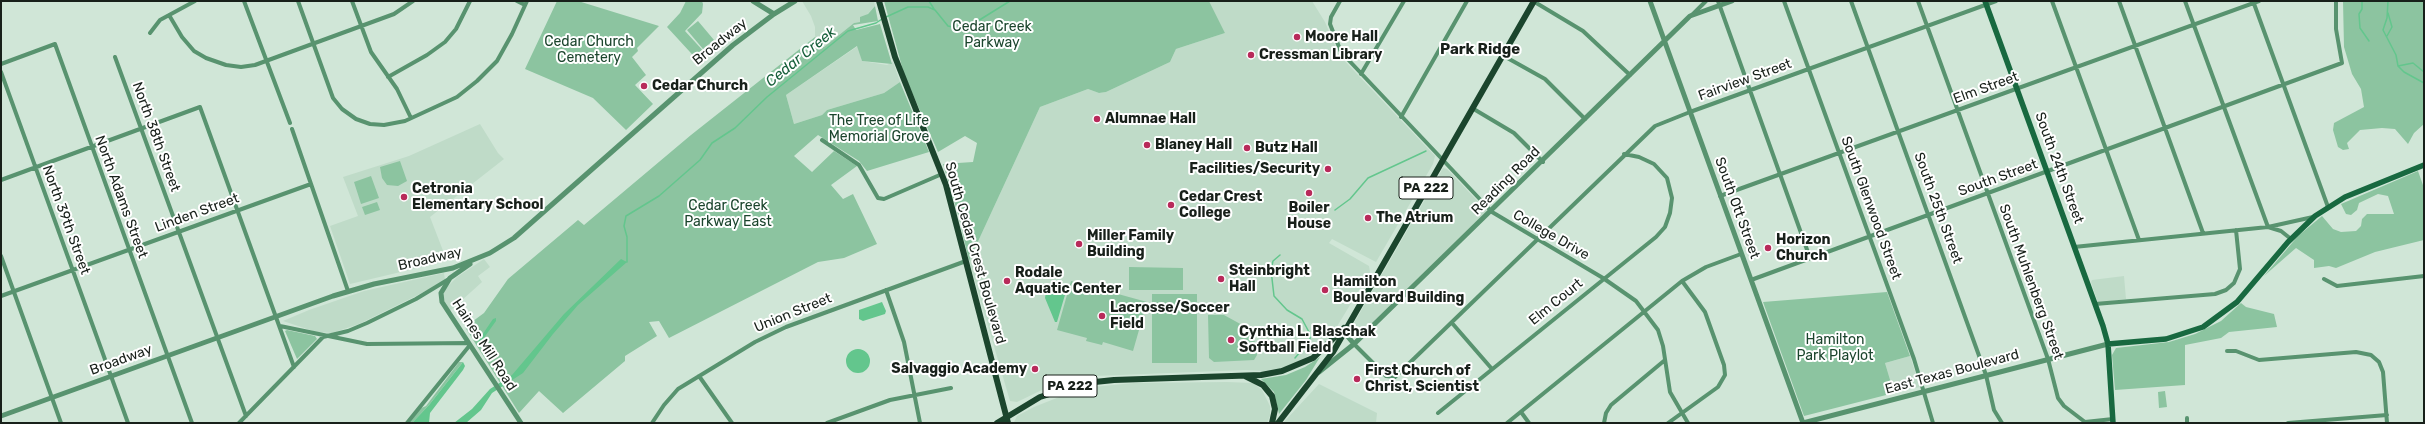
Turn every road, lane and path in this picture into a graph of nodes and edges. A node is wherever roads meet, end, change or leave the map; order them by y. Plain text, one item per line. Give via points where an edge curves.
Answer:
1 (195, 1) edge
2 (244, 1) edge
3 (298, 1) edge
4 (352, 1) edge
5 (413, 1) edge
6 (470, 1) edge
7 (517, 1) edge
8 (752, 1) edge
9 (795, 1) edge
10 (1340, 1) edge
11 (1404, 1) edge
12 (1467, 1) edge
13 (1533, 1) edge
14 (1650, 1) edge
15 (1706, 1) edge
16 (1732, 1) edge
17 (1784, 1) edge
18 (1851, 1) edge
19 (1918, 1) edge
20 (1996, 1) edge
21 (2052, 1) edge
22 (2119, 1) edge
23 (2185, 1) edge
24 (2260, 1) edge
25 (2336, 1) edge
26 (2253, 2) edge
27 (526, 3) edge
28 (1718, 3) edge
29 (1986, 3) edge
30 (880, 4) edge
31 (774, 14) junction
32 (169, 15) junction
33 (1690, 16) junction
34 (2194, 25) junction
35 (362, 26) junction
36 (1927, 26) junction
37 (150, 33) dead end
38 (1664, 41) junction
39 (313, 44) junction
40 (2135, 46) junction
41 (1868, 47) junction
42 (1502, 55) junction
43 (115, 57) dead end
44 (265, 61) junction
45 (1, 64) edge
46 (2077, 67) junction
47 (1809, 68) junction
48 (1, 72) edge
49 (1361, 74) junction
50 (1630, 75) junction
51 (388, 77) junction
52 (2284, 84) junction
53 (2017, 88) junction
54 (1749, 90) junction
55 (2224, 106) junction
56 (1472, 108) junction
57 (1958, 110) junction
58 (1690, 112) junction
59 (1401, 117) junction
60 (411, 118) junction
61 (1586, 119) junction
62 (290, 123) dead end
63 (141, 129) junction
64 (292, 129) dead end
65 (2165, 129) junction
66 (1898, 131) junction
67 (822, 140) dead end
68 (92, 147) junction
69 (2107, 150) junction
70 (1839, 153) junction
71 (1624, 154) junction
72 (1442, 160) junction
73 (1543, 162) junction
74 (2424, 165) edge
75 (35, 167) junction
76 (2047, 172) junction
77 (942, 174) junction
78 (1780, 174) junction
79 (1, 180) edge
80 (311, 184) junction
81 (1988, 194) junction
82 (1720, 196) junction
83 (2328, 207) junction
84 (238, 210) junction
85 (1492, 212) junction
86 (1929, 215) junction
87 (2315, 216) junction
88 (2268, 227) junction
89 (2236, 230) junction
90 (178, 232) junction
91 (2203, 233) junction
92 (1870, 237) junction
93 (2291, 239) junction
94 (1538, 240) junction
95 (2139, 240) junction
96 (2074, 247) junction
97 (128, 250) junction
98 (1741, 254) junction
99 (1, 256) edge
100 (1810, 258) junction
101 (475, 260) junction
102 (966, 261) junction
103 (72, 270) junction
104 (2424, 276) edge
105 (450, 278) junction
106 (1604, 278) junction
107 (2324, 279) dead end
108 (1751, 280) junction
109 (1682, 281) junction
110 (886, 290) junction
111 (14, 291) junction
112 (348, 291) junction
113 (1, 296) edge
114 (2095, 304) junction
115 (1645, 312) junction
116 (276, 317) junction
117 (1349, 322) junction
118 (1452, 323) junction
119 (280, 326) junction
120 (1344, 332) junction
121 (323, 337) junction
122 (217, 338) junction
123 (469, 344) junction
124 (1354, 344) junction
125 (2108, 344) junction
126 (2227, 351) dead end
127 (167, 356) junction
128 (2048, 359) junction
129 (1665, 360) junction
130 (294, 366) junction
131 (1492, 369) junction
132 (1318, 373) junction
133 (1243, 375) junction
134 (1986, 375) junction
135 (111, 376) junction
136 (699, 376) junction
137 (952, 388) dead end
138 (1925, 391) junction
139 (915, 395) junction
140 (52, 398) junction
141 (1521, 412) junction
142 (1438, 413) dead end
143 (1682, 414) junction
144 (2387, 415) junction
145 (1, 416) edge
146 (246, 416) junction
147 (1006, 416) junction
148 (2186, 418) dead end
149 (2113, 421) edge
150 (61, 423) edge
151 (128, 423) edge
152 (192, 423) edge
153 (239, 423) edge
154 (407, 423) edge
155 (521, 423) edge
156 (652, 423) edge
157 (732, 423) edge
158 (827, 423) edge
159 (920, 423) edge
160 (996, 423) edge
161 (1008, 423) edge
162 (1272, 423) edge
163 (1278, 423) edge
164 (1507, 423) edge
165 (1529, 423) edge
166 (1604, 423) edge
167 (1668, 423) edge
168 (1688, 423) edge
169 (1803, 423) edge
170 (1934, 423) edge
171 (2002, 423) edge
172 (2187, 423) edge
173 (2288, 423) edge
174 (2387, 423) edge

1 - 32 street
2 - 44 street
3 - 39 street
4 - 35 street
5 - 35 street via 394,14
6 - 51 street via 456,29 445,42
7 - 27 street
8 - 31 street
9 - 31 street, Broadway
10 - 49 street, College Drive via 1331,17 1330,27 1341,52
11 - 49 street
12 - 59 street
13 - 42 main road, PA 222
13 - 50 street via 1583,31
14 - 38 street, South Ott Street
15 - 33 street, Reading Road
16 - 28 street
17 - 47 street, South Glenwood Street
18 - 41 street, South 25th Street
19 - 36 street, South Muhlenberg Street
20 - 29 street, Fairview Street
21 - 46 street
22 - 40 street
23 - 34 street
24 - 26 street, Elm Street
25 - 52 street, South Street via 2336,29 2342,63
26 - 34 street, Elm Street
26 - 52 street
27 - 60 street via 497,61 487,72 457,97
28 - 33 street
28 - 54 street
29 - 36 street, Fairview Street
29 - 53 main road, South 24th Street
30 - 77 main road, South Cedar Crest Boulevard via 903,79
31 - 101 street, Broadway via 688,83 514,238
32 - 37 street via 157,23
32 - 44 street via 184,41 206,58 234,66 248,66
33 - 38 street, Reading Road
34 - 40 street, Elm Street
34 - 55 street
35 - 39 street
35 - 51 street via 370,52
36 - 41 street, Fairview Street
36 - 57 street, South Muhlenberg Street
38 - 50 street, Reading Road
38 - 58 street, South Ott Street
39 - 44 street
39 - 60 street via 333,98 342,109 356,119 370,124 396,124
40 - 46 street, Elm Street
40 - 65 street
41 - 47 street, Fairview Street
41 - 66 street, South 25th Street
42 - 56 main road, PA 222
42 - 61 street via 1545,79
43 - 63 street, North 38th Street
44 - 62 street
45 - 68 street, North Adams Street via 55,44
46 - 53 street, Elm Street
46 - 69 street
47 - 54 street, Fairview Street
47 - 70 street, South Glenwood Street
48 - 75 street, North 39th Street
49 - 59 street, College Drive
50 - 61 street, Reading Road
51 - 60 street
52 - 55 street, South Street
52 - 83 street
53 - 57 street, Elm Street
53 - 76 main road, South 24th Street
54 - 58 street, Fairview Street
54 - 78 street
55 - 65 street, South Street
55 - 88 street
56 - 72 main road, PA 222
56 - 73 street via 1514,133
57 - 66 street, Elm Street
57 - 81 street, South Muhlenberg Street
58 - 71 street, Fairview Street via 1655,126
58 - 82 street, South Ott Street
59 - 72 street, College Drive
61 - 73 street, Reading Road
63 - 68 street
63 - 84 street via 200,107
63 - 90 street, North 38th Street
64 - 80 street
65 - 69 street, South Street
65 - 91 street
66 - 70 street, Elm Street
66 - 86 street, South 25th Street
67 - 77 street via 859,165 878,198 884,199
68 - 75 street
68 - 97 street, North Adams Street
69 - 76 street, South Street
69 - 95 street
70 - 78 street, Elm Street
70 - 92 street, South Glenwood Street
71 - 94 street, Fairview Street
71 - 106 street, Elm Court via 1645,159 1663,172 1672,192 1670,213 1665,226 1656,237
72 - 85 street, College Drive
72 - 117 main road, PA 222
73 - 85 street, Reading Road
74 - 83 main road via 2357,192
75 - 79 street
75 - 103 street, North 39th Street
76 - 81 street, South Street
76 - 96 main road, South 24th Street
77 - 102 main road, South Cedar Crest Boulevard
78 - 82 street, Elm Street
78 - 100 street
80 - 84 street, Linden Street
80 - 112 street
81 - 86 street, South Street
81 - 128 street, South Muhlenberg Street
82 - 98 street, South Ott Street
83 - 87 main road
84 - 90 street, Linden Street
84 - 116 street
85 - 94 street, College Drive
85 - 124 street, Reading Road
86 - 92 street, South Street
86 - 134 street, South 25th Street
87 - 88 street via 2299,222
87 - 93 main road
88 - 89 street
88 - 93 street via 2281,231
89 - 91 street
89 - 114 street via 2240,269 2234,283 2226,290 2215,294
90 - 97 street, Linden Street
90 - 122 street, North 38th Street
91 - 95 street
92 - 100 street, South Street
92 - 138 street, South Glenwood Street
93 - 125 main road via 2236,302 2203,327 2166,339
94 - 106 street, College Drive
94 - 118 street, Fairview Street
95 - 96 street
96 - 114 main road, South 24th Street
97 - 103 street, Linden Street
97 - 127 street, North Adams Street
98 - 108 street, South Ott Street
98 - 109 street via 1706,267
99 - 111 street
100 - 108 street, South Street
101 - 105 street
101 - 112 street, Broadway via 449,269
102 - 110 street, Union Street
102 - 147 main road, South Cedar Crest Boulevard
103 - 111 street, Linden Street
103 - 135 street, North 39th Street
104 - 107 street via 2338,286
105 - 121 street via 416,299 367,323
105 - 123 street, Haines Mill Road via 443,288 442,302
106 - 115 street, College Drive via 1626,293
106 - 131 street, Elm Court
108 - 169 street, South Ott Street
109 - 115 street
109 - 143 street via 1705,312 1724,365 1723,380 1718,387
110 - 136 street, Union Street via 775,332 744,347
110 - 139 street via 904,342
111 - 113 street, Linden Street
111 - 140 street
112 - 116 street, Broadway
114 - 125 main road, South 24th Street
115 - 129 street, College Drive via 1661,337
115 - 141 street
116 - 119 street
116 - 122 street, Broadway
117 - 120 main road, PA 222
117 - 133 main road, PA 222 via 1322,351 1303,363 1272,374
118 - 124 street, Fairview Street via 1390,378
118 - 131 street
119 - 121 street
119 - 130 street
120 - 124 street
120 - 132 main road, PA 222
121 - 123 street via 379,345
121 - 130 street
122 - 127 street, Broadway
122 - 146 street, North 38th Street
123 - 154 street
123 - 155 street, Haines Mill Road
124 - 132 street, Reading Road
125 - 128 street, East Texas Boulevard
125 - 149 main road, South 24th Street
126 - 144 street via 2236,351 2260,360 2366,353 2375,358 2383,372
127 - 135 street, Broadway
127 - 152 street, North Adams Street
128 - 134 street, East Texas Boulevard
128 - 149 street, South Muhlenberg Street via 2056,393 2064,406 2085,422
129 - 143 street, College Drive via 1670,392
129 - 166 street via 1611,405
130 - 146 street
131 - 142 street, Elm Court
132 - 163 main road, PA 222
133 - 147 main road, PA 222 via 1085,382 1040,397
133 - 162 main road via 1259,382 1270,392 1275,405
134 - 138 street, East Texas Boulevard
134 - 171 street, South 25th Street via 1994,410
135 - 140 street, Broadway
135 - 151 street, North 39th Street
136 - 156 street, Union Street via 670,398
136 - 157 street
137 - 139 street
138 - 169 street, East Texas Boulevard
138 - 170 street, South Glenwood Street
139 - 158 street via 890,400
139 - 159 street
140 - 145 street, Broadway
140 - 150 street
141 - 164 street
141 - 165 street
143 - 167 street
143 - 168 street, College Drive
144 - 173 street
144 - 174 street
146 - 153 street
147 - 160 main road, PA 222
147 - 161 main road, South Cedar Crest Boulevard
148 - 172 street

